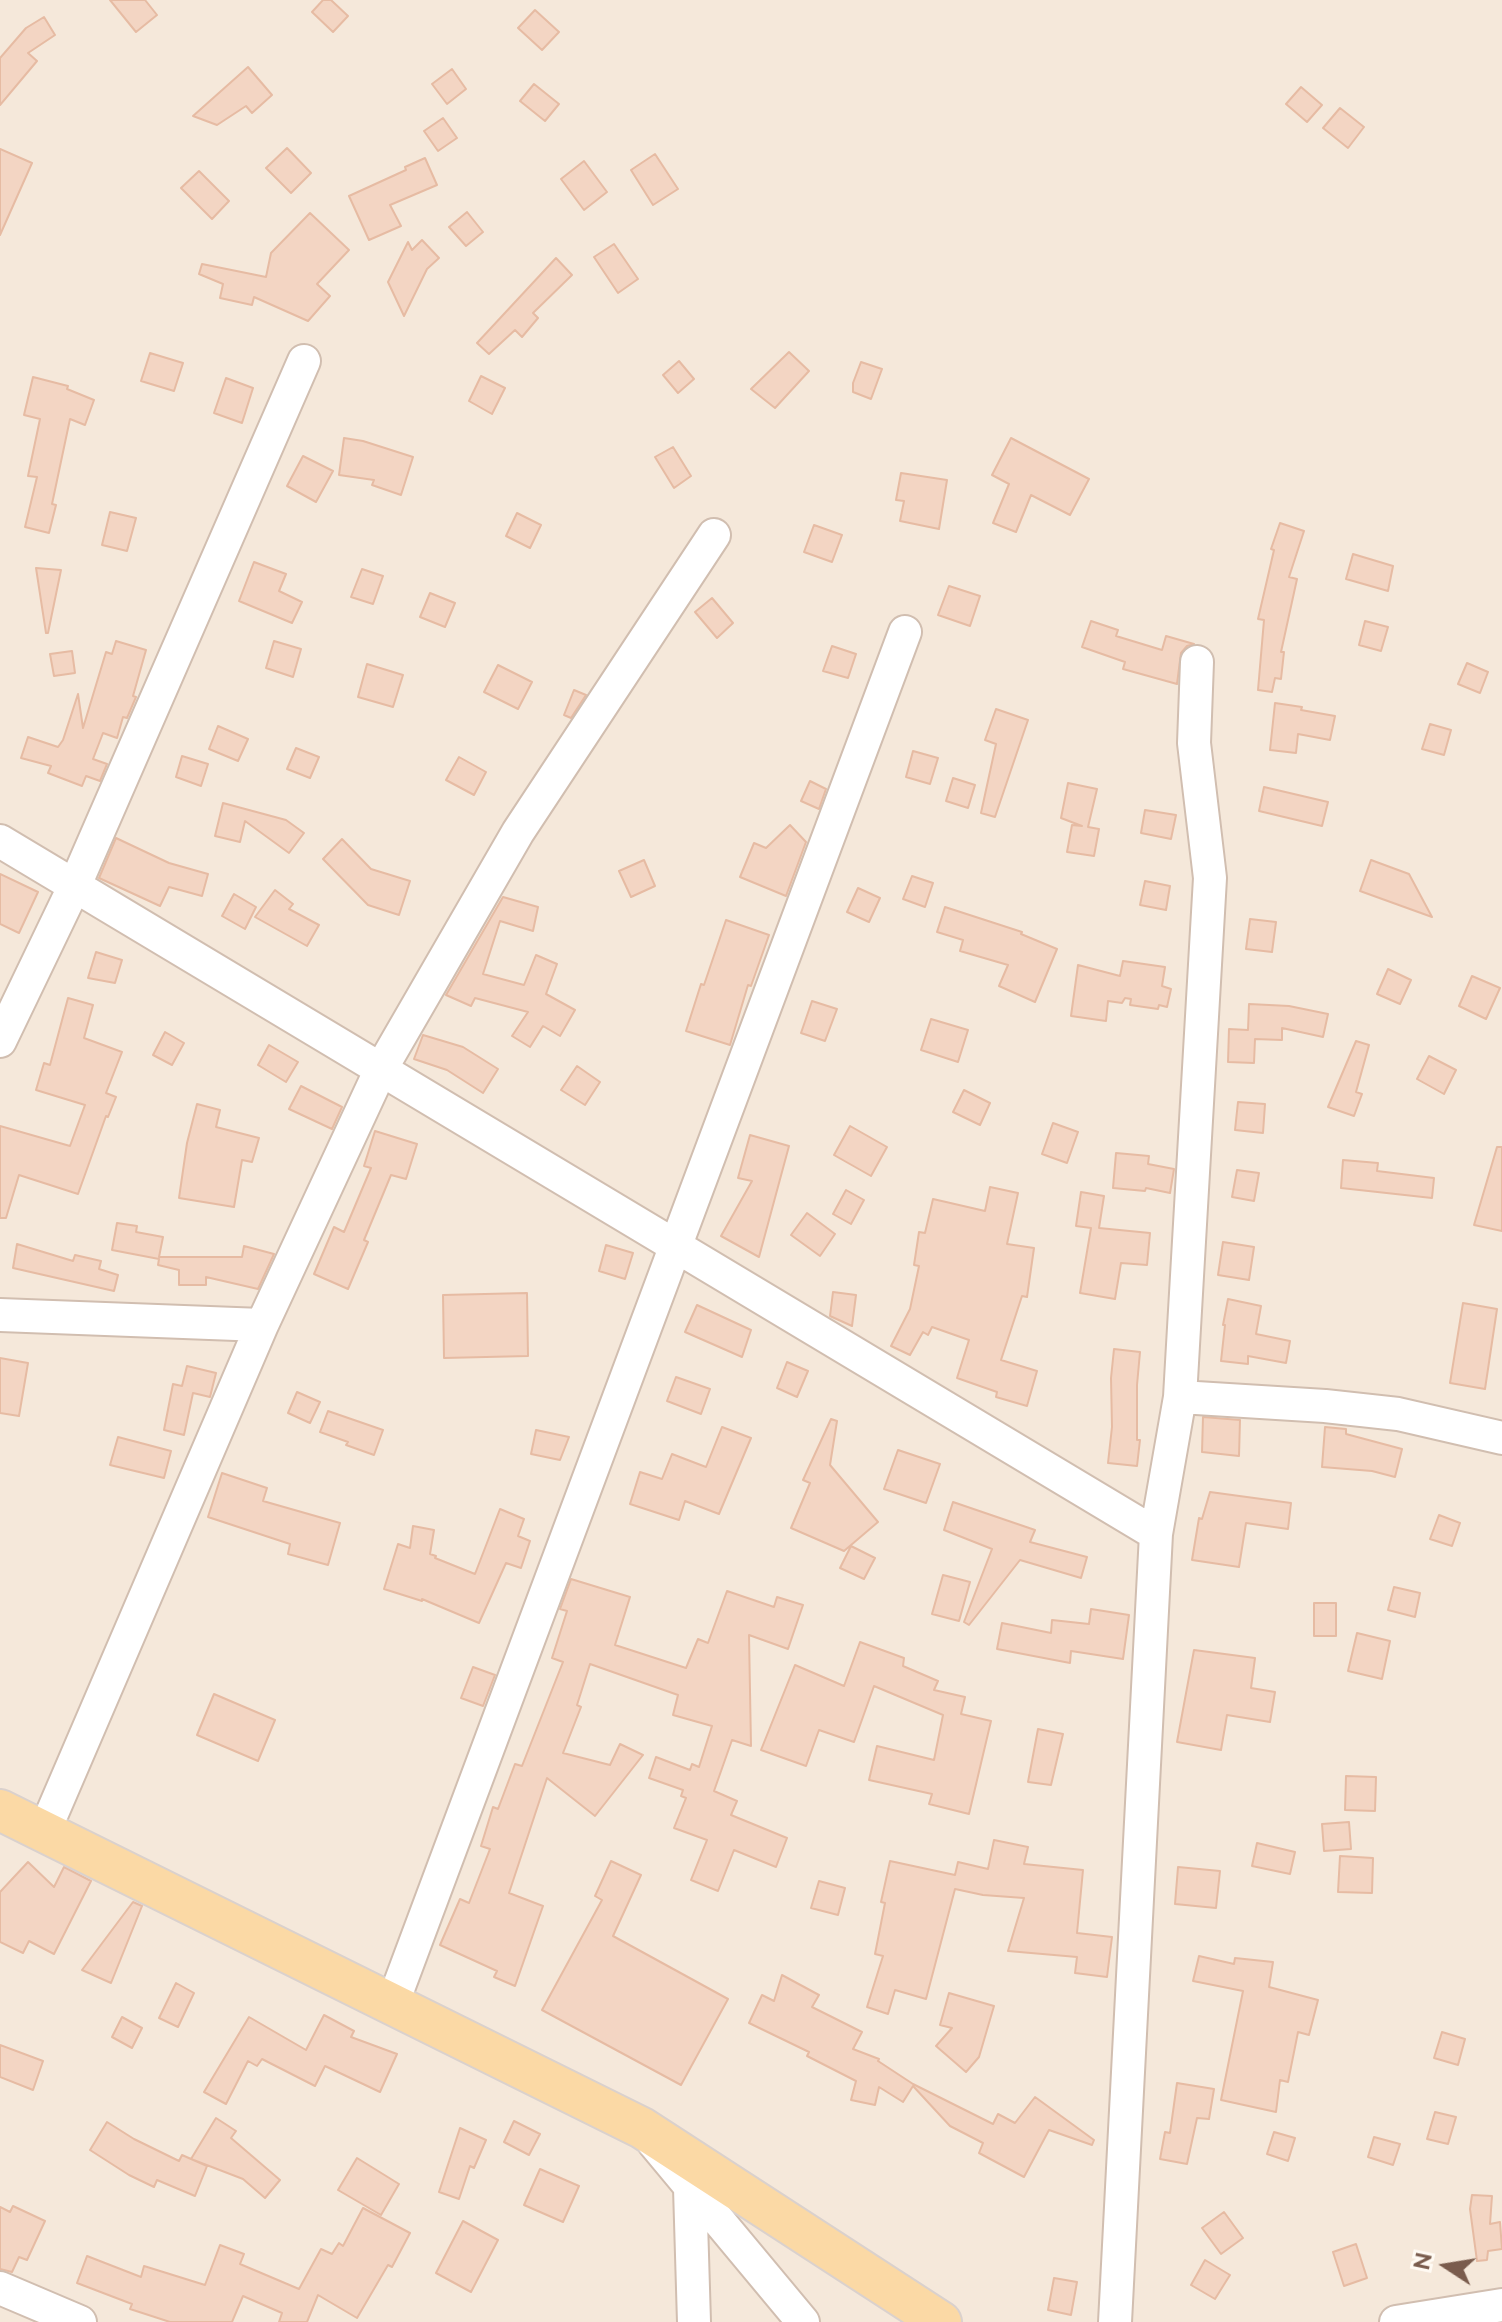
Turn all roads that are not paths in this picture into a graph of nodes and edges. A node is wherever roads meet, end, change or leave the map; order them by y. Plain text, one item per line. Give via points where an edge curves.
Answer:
1 (304, 361) dead end
2 (714, 535) dead end
3 (905, 632) dead end
4 (1197, 662) dead end
5 (0, 841) edge
6 (75, 885) junction
7 (0, 1041) edge
8 (381, 1069) junction
9 (675, 1246) junction
10 (0, 1315) edge
11 (262, 1325) junction
12 (1180, 1397) junction
13 (1502, 1438) edge
14 (1156, 1534) junction
15 (0, 1810) edge
16 (44, 1832) junction
17 (392, 2005) junction
18 (642, 2128) junction
19 (690, 2188) junction
20 (0, 2288) edge
21 (1502, 2305) edge
22 (80, 2322) edge
23 (694, 2322) edge
24 (803, 2322) edge
25 (941, 2322) edge
26 (1115, 2322) edge
27 (1396, 2322) edge

1 - 6 street
2 - 8 street via 518,832
3 - 9 street
4 - 12 street via 1194,743 1210,878
5 - 6 street
6 - 7 street
6 - 8 street
8 - 9 street
8 - 11 street
9 - 14 street
9 - 17 street
10 - 11 street
11 - 16 street
12 - 13 street via 1398,1414
12 - 14 street
14 - 26 street
15 - 16 main road
16 - 17 main road
17 - 18 main road
18 - 19 street
18 - 25 main road
19 - 23 street
19 - 24 street
20 - 22 street
21 - 27 street

